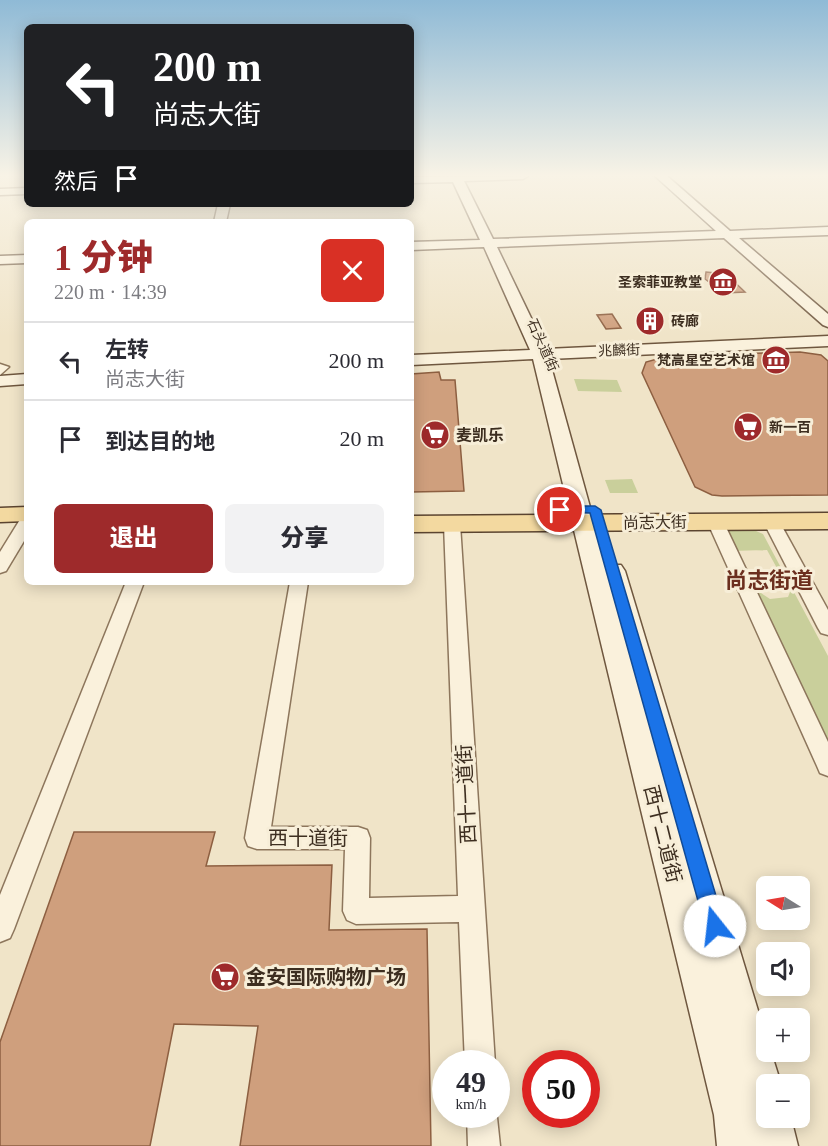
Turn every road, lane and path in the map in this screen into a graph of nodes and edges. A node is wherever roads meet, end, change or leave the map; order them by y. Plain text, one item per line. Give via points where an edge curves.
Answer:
1 (485, 229) edge
2 (722, 229) edge
3 (828, 231) edge
4 (727, 234) junction
5 (492, 243) junction
6 (414, 246) edge
7 (24, 259) edge
8 (0, 260) edge
9 (828, 322) edge
10 (828, 334) edge
11 (828, 341) edge
12 (543, 349) junction
13 (414, 350) edge
14 (414, 360) edge
15 (24, 367) edge
16 (1, 372) edge
17 (24, 378) edge
18 (828, 508) edge
19 (414, 511) edge
20 (0, 515) edge
21 (590, 516) junction
22 (715, 520) junction
23 (828, 520) edge
24 (771, 521) junction
25 (21, 523) edge
26 (414, 524) edge
27 (452, 524) junction
28 (0, 567) edge
29 (134, 585) edge
30 (299, 585) edge
31 (828, 628) edge
32 (828, 766) edge
33 (471, 909) junction
34 (0, 929) edge
35 (479, 1050) edge
36 (757, 1074) edge
37 (483, 1128) edge
38 (772, 1128) edge
39 (484, 1146) edge
40 (739, 1146) edge
41 (776, 1146) edge

1 - 5 main road, 石头道街
2 - 4 main road
3 - 4 main road
4 - 5 main road
4 - 9 main road
5 - 6 main road
5 - 12 main road, 石头道街
7 - 8 main road
10 - 12 main road, 兆麟街
11 - 12 main road, 兆麟街
12 - 13 main road, 兆麟街
12 - 14 main road, 兆麟街
12 - 21 main road, 石头道街
15 - 16 main road
16 - 17 main road
18 - 21 main road, 尚志大街
19 - 21 main road, 尚志大街
20 - 25 main road
21 - 22 main road, 尚志大街
21 - 27 main road, 尚志大街
21 - 36 main road, 西十二道街
21 - 40 main road, 西十二道街 via 735,1115
22 - 24 main road, 尚志大街
22 - 32 street
23 - 24 main road, 尚志大街
24 - 31 street
25 - 28 street
26 - 27 main road, 尚志大街
27 - 33 street, 西十一道街
29 - 34 street
30 - 33 street, 西十道街 via 258,838 358,838 356,911
33 - 35 street, 西十一道街
37 - 39 street
38 - 41 main road

